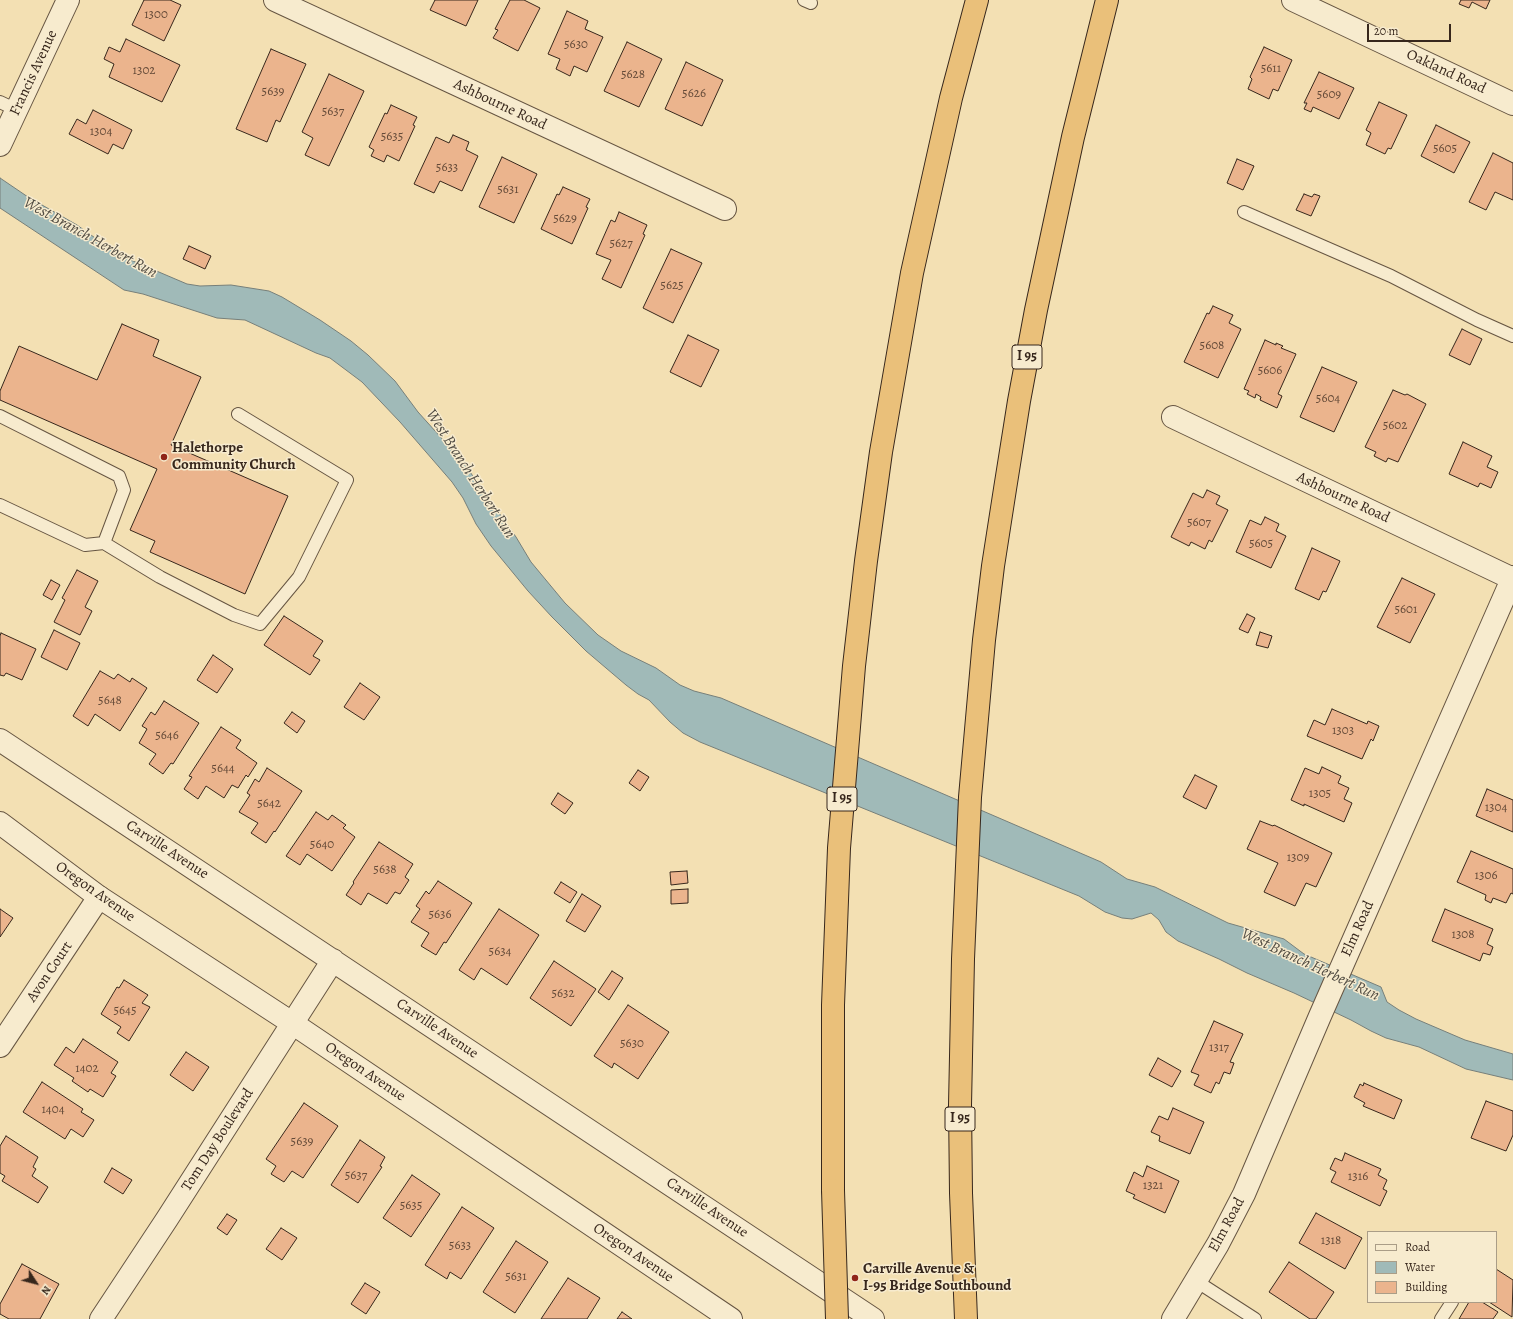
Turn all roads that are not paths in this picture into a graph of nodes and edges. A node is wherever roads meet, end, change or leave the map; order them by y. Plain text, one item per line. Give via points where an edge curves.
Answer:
1 (68, 0) edge
2 (275, 0) edge
3 (977, 0) edge
4 (1107, 0) edge
5 (1293, 0) edge
6 (1513, 104) edge
7 (9, 106) edge
8 (0, 145) edge
9 (725, 209) dead end
10 (1244, 212) dead end
11 (1513, 336) edge
12 (238, 414) dead end
13 (0, 416) edge
14 (1173, 417) dead end
15 (0, 505) edge
16 (104, 543) junction
17 (1513, 578) edge
18 (0, 740) edge
19 (0, 823) edge
20 (99, 897) junction
21 (333, 960) junction
22 (292, 1023) junction
23 (0, 1046) edge
24 (1196, 1281) junction
25 (1451, 1303) edge
26 (101, 1319) edge
27 (731, 1319) edge
28 (837, 1319) edge
29 (873, 1319) edge
30 (966, 1319) edge
31 (1173, 1319) edge
32 (1255, 1319) edge
33 (1441, 1319) edge

1 - 7 street, Francis Avenue
2 - 9 street, Ashbourne Road
3 - 28 highway, I 95, bridge via 949,106 912,273 881,452 854,666 839,840 833,1005 833,1190
4 - 30 highway, I 95 via 1053,225 1027,356 993,566 976,720 967,851 960,1105
5 - 6 street, Oakland Road
7 - 8 street, Francis Avenue
10 - 11 lane via 1384,273
12 - 16 lane via 347,480 299,577 260,624 227,612 160,577
13 - 16 lane via 119,476 124,490
14 - 17 street, Ashbourne Road
15 - 16 lane via 85,545
17 - 24 street, Elm Road via 1244,1194
18 - 21 street, Carville Avenue
19 - 20 street, Oregon Avenue
20 - 22 street, Oregon Avenue
20 - 23 street, Avon Court
21 - 22 street, Tom Day Boulevard
21 - 29 street, Carville Avenue
22 - 26 street, Tom Day Boulevard
22 - 27 street, Oregon Avenue
24 - 31 street, Elm Road
24 - 32 lane
25 - 33 lane

